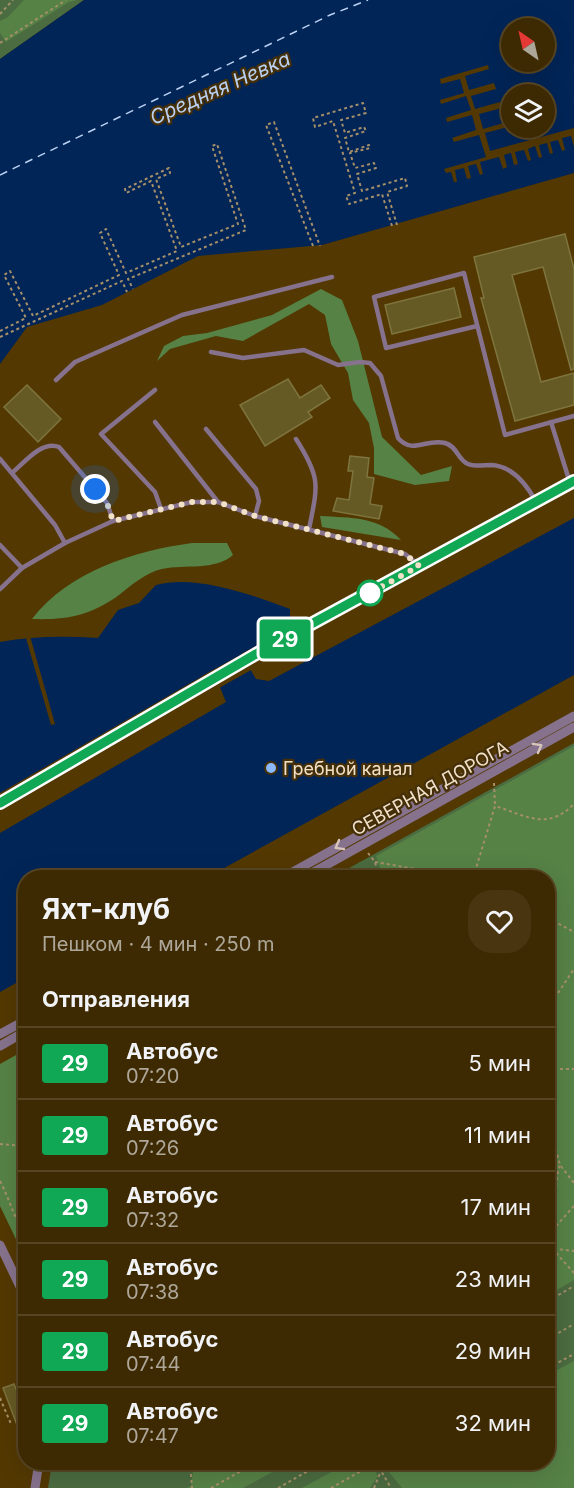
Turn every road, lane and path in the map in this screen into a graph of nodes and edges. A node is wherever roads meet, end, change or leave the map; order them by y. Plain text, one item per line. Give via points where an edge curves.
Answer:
1 (13, 0) edge
2 (66, 0) edge
3 (0, 15) edge
4 (0, 43) edge
5 (397, 225) dead end
6 (392, 226) dead end
7 (313, 246) dead end
8 (320, 246) dead end
9 (332, 277) dead end
10 (133, 289) dead end
11 (127, 292) dead end
12 (477, 326) junction
13 (0, 331) edge
14 (0, 337) edge
15 (211, 352) dead end
16 (56, 380) dead end
17 (155, 390) dead end
18 (574, 416) edge
19 (155, 422) dead end
20 (550, 422) junction
21 (206, 429) dead end
22 (296, 439) dead end
23 (0, 459) edge
24 (12, 473) junction
25 (572, 482) edge
26 (218, 502) junction
27 (536, 502) junction
28 (161, 509) junction
29 (255, 516) junction
30 (113, 521) junction
31 (309, 529) junction
32 (65, 543) junction
33 (0, 545) edge
34 (419, 566) junction
35 (22, 568) junction
36 (0, 589) edge
37 (574, 716) edge
38 (574, 727) edge
39 (495, 783) dead end
40 (0, 803) edge
41 (574, 804) edge
42 (495, 806) junction
43 (368, 853) dead end
44 (375, 862) junction
45 (296, 870) edge
46 (317, 870) edge
47 (376, 870) edge
48 (421, 870) edge
49 (475, 870) edge
50 (555, 922) edge
51 (574, 932) edge
52 (574, 969) edge
53 (555, 998) edge
54 (18, 1024) edge
55 (0, 1034) edge
56 (18, 1036) edge
57 (0, 1046) edge
58 (555, 1069) edge
59 (574, 1069) edge
60 (0, 1144) edge
61 (18, 1145) edge
62 (555, 1146) edge
63 (560, 1165) junction
64 (0, 1181) edge
65 (574, 1183) edge
66 (555, 1186) edge
67 (555, 1186) edge
68 (574, 1206) edge
69 (555, 1223) edge
70 (18, 1224) edge
71 (555, 1227) edge
72 (0, 1245) edge
73 (555, 1248) edge
74 (555, 1250) edge
75 (574, 1251) edge
76 (574, 1273) edge
77 (18, 1282) edge
78 (574, 1286) edge
79 (555, 1297) edge
80 (574, 1324) edge
81 (555, 1335) edge
82 (574, 1354) edge
83 (555, 1364) edge
84 (0, 1398) edge
85 (11, 1424) dead end
86 (38, 1470) edge
87 (191, 1470) edge
88 (243, 1470) edge
89 (310, 1470) edge
90 (363, 1470) edge
91 (381, 1471) joint
92 (35, 1488) edge
93 (192, 1488) edge
94 (211, 1488) edge
95 (278, 1488) edge
96 (331, 1488) edge
97 (374, 1488) edge
98 (391, 1488) edge

1 - 3 path
2 - 4 path
5 - 6 path via 387,192 407,186 405,178 362,191 357,174 376,168 374,163 355,168 351,153 370,148 349,152 345,138 366,131 364,127 345,133 341,120 366,113 363,103 313,118 315,127 333,121 355,193 346,196 349,204 382,194
7 - 8 path via 266,125 274,122
9 - 16 lane via 182,315 75,362
10 - 13 path via 129,279 246,230 217,144 212,146 238,224 181,247 156,179 170,172 169,168 125,189 126,193 151,181 177,251 126,273 105,229 100,233 119,275 33,316 10,271 4,275 26,318
11 - 14 path via 122,281
12 - 12 lane via 464,273 374,297 386,348
12 - 20 lane via 505,435
15 - 27 lane via 243,357 304,350 338,365 370,363 381,376 398,438 404,444 412,447 445,442 470,466 495,465 507,470
17 - 28 lane via 101,434 155,492
18 - 20 lane
19 - 26 lane
20 - 25 lane
21 - 29 lane via 255,489 259,501
22 - 31 lane via 312,465 318,487
23 - 24 lane
24 - 30 lane via 44,446 59,447 107,503
24 - 32 lane
25 - 27 street
26 - 28 lane via 192,502
26 - 29 lane
27 - 34 street
28 - 30 lane
29 - 31 lane
30 - 32 lane
31 - 34 lane via 405,554
32 - 35 lane
33 - 35 lane
34 - 40 street via 256,654
35 - 36 lane
37 -> 45 street, СЕВЕРНАЯ ДОРОГА
46 -> 38 street, СЕВЕРНАЯ ДОРОГА
39 - 42 path
41 - 42 path via 556,819 542,820
42 - 49 path
43 - 44 path
44 - 47 path
44 - 48 path
50 - 51 path
52 - 53 path
54 - 55 street
56 - 57 street
58 - 59 path
60 - 61 path
62 - 63 path
63 - 65 path
63 - 66 path
64 - 70 path
67 - 69 path
68 - 71 path
72 - 77 street
73 - 75 path
74 - 76 path
78 - 79 path
80 - 81 path
82 - 83 path
84 - 85 path
86 - 92 street
87 - 93 path
88 - 94 path
89 - 95 path
90 - 96 path
91 - 97 path
91 - 98 path

